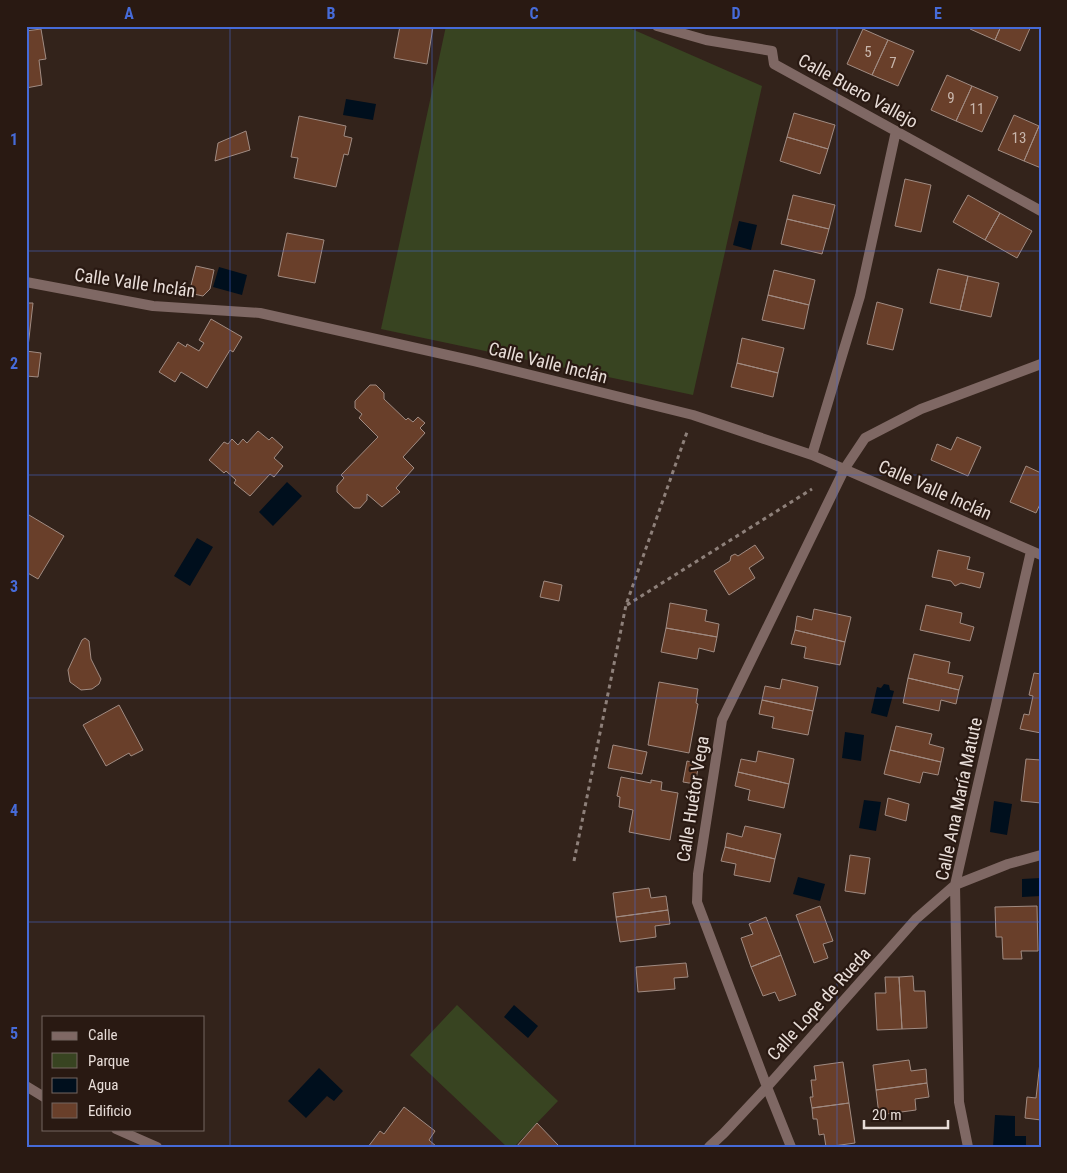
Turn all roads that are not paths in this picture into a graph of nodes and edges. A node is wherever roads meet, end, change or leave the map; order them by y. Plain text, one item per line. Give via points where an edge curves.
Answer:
1 (657, 26) edge
2 (896, 131) junction
3 (1041, 211) edge
4 (26, 282) edge
5 (1041, 364) edge
6 (812, 455) junction
7 (845, 468) junction
8 (1031, 551) junction
9 (1041, 555) edge
10 (1041, 855) edge
11 (955, 885) junction
12 (26, 1086) edge
13 (767, 1087) junction
14 (42, 1096) edge
15 (118, 1130) edge
16 (157, 1147) edge
17 (709, 1147) edge
18 (791, 1147) edge
19 (968, 1147) edge

1 - 2 street, Calle Buero Vallejo via 706,40 772,51 774,64
2 - 3 street, Calle Buero Vallejo
2 - 6 street via 860,296
4 - 6 street, Calle Valle Inclán via 153,306 260,313 694,415
5 - 7 street, Calle Huétor Vega via 897,421 865,438
6 - 7 street, Calle Valle Inclán
7 - 8 street, Calle Valle Inclán
7 - 13 street, Calle Huétor Vega via 722,720 698,874 698,902
8 - 9 street, Calle Valle Inclán
8 - 11 street, Calle Ana María Matute
10 - 11 street, Calle Lope de Rueda
11 - 13 street, Calle Lope de Rueda via 916,919
11 - 19 street, Calle Ana María Matute via 960,1102
12 - 14 street
13 - 17 street, Calle Lope de Rueda
13 - 18 street, Calle Huétor Vega
15 - 16 street

